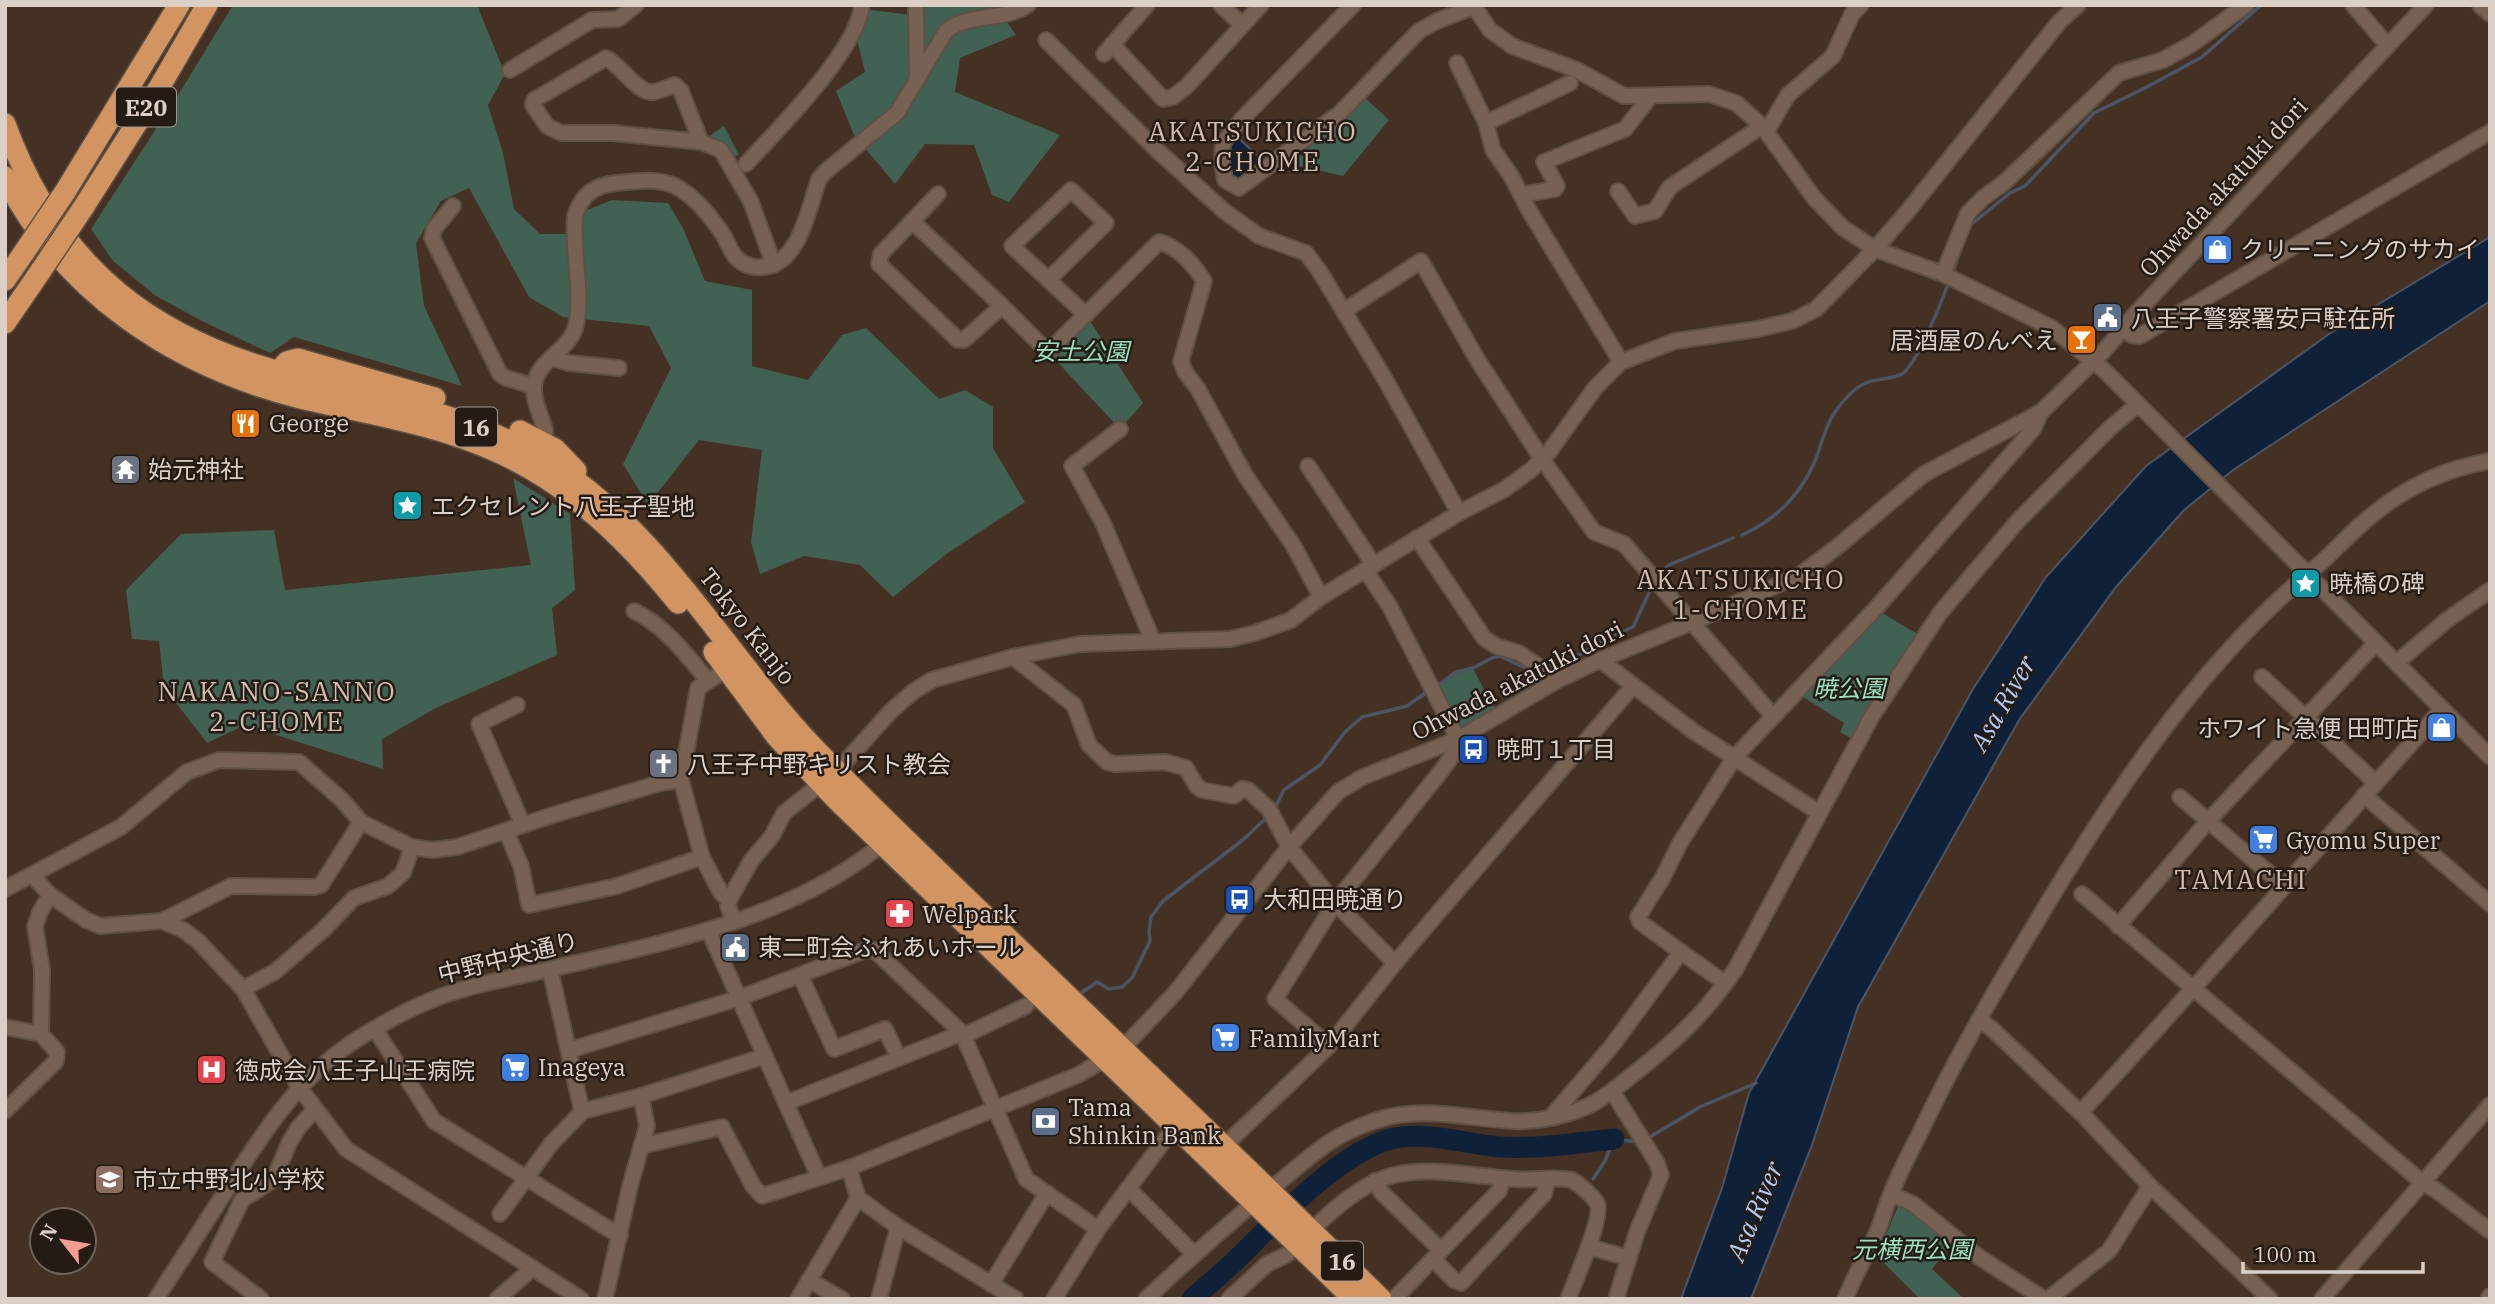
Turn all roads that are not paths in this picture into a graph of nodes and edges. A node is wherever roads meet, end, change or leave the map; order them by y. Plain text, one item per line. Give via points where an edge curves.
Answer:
1 (179, 5) edge
2 (207, 5) edge
3 (636, 5) edge
4 (862, 5) edge
5 (916, 5) edge
6 (1147, 5) edge
7 (1221, 5) edge
8 (1261, 5) edge
9 (1353, 5) edge
10 (1861, 5) edge
11 (2078, 5) edge
12 (2246, 5) edge
13 (2353, 5) edge
14 (2426, 5) edge
15 (2480, 5) edge
16 (1473, 6) edge
17 (1023, 12) edge
18 (2490, 13) edge
19 (1242, 25) junction
20 (1045, 40) dead end
21 (2388, 46) junction
22 (1457, 63) dead end
23 (510, 70) dead end
24 (1570, 83) dead end
25 (916, 87) junction
26 (1650, 97) junction
27 (5, 124) edge
28 (1486, 124) junction
29 (1764, 129) junction
30 (2490, 132) edge
31 (701, 142) junction
32 (746, 164) dead end
33 (5, 177) edge
34 (1618, 191) dead end
35 (939, 194) dead end
36 (1521, 195) junction
37 (12, 202) edge
38 (453, 206) dead end
39 (912, 221) junction
40 (1875, 249) junction
41 (774, 265) junction
42 (1943, 274) junction
43 (5, 280) edge
44 (1048, 280) junction
45 (1002, 306) junction
46 (1344, 311) junction
47 (1086, 315) junction
48 (5, 323) edge
49 (2124, 329) junction
50 (552, 358) junction
51 (1621, 362) junction
52 (2093, 362) junction
53 (619, 368) dead end
54 (287, 381) junction
55 (534, 386) junction
56 (2140, 408) junction
57 (2041, 412) junction
58 (1120, 429) dead end
59 (541, 442) junction
60 (1542, 459) junction
61 (2490, 461) edge
62 (1308, 466) dead end
63 (589, 490) junction
64 (1458, 513) junction
65 (1417, 538) junction
66 (1369, 567) junction
67 (2304, 569) junction
68 (2490, 590) edge
69 (1321, 597) junction
70 (634, 611) dead end
71 (1693, 622) junction
72 (1153, 641) junction
73 (2376, 643) junction
74 (1013, 656) junction
75 (1600, 660) junction
76 (2396, 663) junction
77 (727, 669) junction
78 (1552, 675) junction
79 (2262, 677) dead end
80 (708, 681) junction
81 (1633, 685) junction
82 (517, 705) dead end
83 (2442, 709) junction
84 (1773, 716) junction
85 (2305, 718) junction
86 (1458, 739) junction
87 (2490, 757) edge
88 (1734, 758) junction
89 (829, 777) junction
90 (681, 780) junction
91 (2375, 783) junction
92 (2364, 795) junction
93 (2180, 797) dead end
94 (1818, 812) junction
95 (2208, 821) junction
96 (361, 822) junction
97 (523, 825) junction
98 (506, 831) junction
99 (890, 838) junction
100 (412, 846) junction
101 (1289, 847) junction
102 (702, 857) junction
103 (33, 876) junction
104 (2283, 885) junction
105 (5, 889) edge
106 (2082, 894) dead end
107 (50, 895) junction
108 (729, 900) junction
109 (1335, 903) junction
110 (2490, 904) edge
111 (162, 920) junction
112 (734, 922) junction
113 (2118, 926) junction
114 (709, 931) junction
115 (1681, 952) junction
116 (1395, 964) junction
117 (550, 969) junction
118 (800, 975) junction
119 (1725, 983) junction
120 (243, 989) junction
121 (2194, 989) junction
122 (739, 998) junction
123 (1026, 1006) dead end
124 (1979, 1020) junction
125 (5, 1027) edge
126 (375, 1029) junction
127 (41, 1034) junction
128 (962, 1034) junction
129 (1329, 1046) junction
130 (570, 1050) junction
131 (1114, 1054) junction
132 (765, 1056) junction
133 (899, 1058) junction
134 (299, 1087) junction
135 (1613, 1092) junction
136 (641, 1096) junction
137 (786, 1104) junction
138 (2490, 1105) edge
139 (315, 1109) junction
140 (584, 1109) junction
141 (994, 1109) junction
142 (5, 1111) edge
143 (2081, 1112) junction
144 (1550, 1118) junction
145 (1175, 1126) junction
146 (640, 1146) junction
147 (1223, 1147) junction
148 (849, 1168) junction
149 (527, 1177) junction
150 (819, 1177) junction
151 (1503, 1178) junction
152 (1548, 1180) junction
153 (1375, 1181) junction
154 (2423, 1183) junction
155 (2150, 1186) junction
156 (1128, 1188) junction
157 (1047, 1193) junction
158 (1891, 1194) junction
159 (858, 1198) junction
160 (1263, 1198) junction
161 (500, 1214) dead end
162 (898, 1227) junction
163 (1098, 1229) junction
164 (2490, 1231) edge
165 (1301, 1234) junction
166 (620, 1236) junction
167 (1589, 1247) junction
168 (1194, 1254) junction
169 (1437, 1255) junction
170 (1629, 1258) junction
171 (533, 1268) junction
172 (809, 1280) junction
173 (991, 1284) junction
174 (1570, 1298) edge
175 (156, 1299) edge
176 (261, 1299) edge
177 (497, 1299) edge
178 (581, 1299) edge
179 (606, 1299) edge
180 (799, 1299) edge
181 (842, 1299) edge
182 (879, 1299) edge
183 (1016, 1299) edge
184 (1054, 1299) edge
185 (1146, 1299) edge
186 (1229, 1299) edge
187 (1354, 1299) edge
188 (1381, 1299) edge
189 (1394, 1299) edge
190 (1616, 1299) edge
191 (1845, 1299) edge
192 (2046, 1299) edge
193 (2270, 1299) edge
194 (2322, 1299) edge

1 - 43 highway, E20, bridge via 65,192
2 - 48 highway, E20, bridge via 83,208
3 - 23 street via 618,19 592,20
4 - 32 street via 861,17 846,45 810,94
5 - 25 street
6 - 19 street via 1108,49 1163,99 1187,86
7 - 19 street
8 - 19 street
9 - 16 street via 1223,143 1225,180 1231,185 1238,188 1340,113 1419,31
10 - 29 street via 1833,56 1788,95
11 - 40 street via 2060,21
12 - 42 street via 2163,60 2119,73 1968,213
13 - 21 street
14 - 21 street, Ohwada akatuki dori
15 - 18 street
16 - 26 street via 1490,30 1512,46 1577,70 1624,96
17 - 25 street via 958,22 946,32
20 - 46 street via 1224,211 1259,236 1306,253
21 - 49 street, Ohwada akatuki dori
22 - 28 street
24 - 28 street
25 - 41 street via 897,113 819,179 797,241
26 - 29 street via 1709,94 1736,103
26 - 36 street via 1625,129 1544,162 1555,189
27 - 54 highway, Tokyo Kanjo / 16 via 46,211 106,281 146,314 192,342
28 - 36 street via 1493,150
29 - 34 street via 1671,187 1655,211 1635,216
29 - 40 street via 1815,199 1843,228
30 - 49 street via 2140,336
31 - 31 street via 561,133 547,126 534,100 606,58 643,91 675,85
31 - 41 street via 721,150 726,158 751,202
33 - 37 highway, Tokyo Kanjo / 16
35 - 39 street
36 - 51 street
37 - 54 highway, Tokyo Kanjo / 16 via 77,274 136,326 246,383
38 - 55 street via 432,237 500,374
39 - 45 street
39 - 45 street via 881,254 879,264 957,340 964,341
40 - 42 street
40 - 51 street via 1816,309 1792,321 1675,341
41 - 50 street via 742,263 710,217 675,186 645,181 604,184 589,191 575,216 578,310 573,333
42 - 52 street via 2052,328
44 - 44 street via 1107,223 1071,190 1012,246
44 - 47 street
45 - 47 street via 1045,350
46 - 60 street via 1421,261
46 - 64 street
47 - 69 street via 1159,242 1194,265 1204,281 1181,361 1185,372
49 - 52 street, Ohwada akatuki dori
50 - 53 street
50 - 55 street
51 - 60 street via 1595,388
52 - 56 street
52 - 57 street, Ohwada akatuki dori
54 - 59 highway via 284,364 312,362 460,406
54 - 63 highway, Tokyo Kanjo / 16 via 392,401 481,428 534,454
54 - 77 highway, Tokyo Kanjo / 16 via 450,433 547,479 630,547
55 - 59 street via 545,429
56 - 67 street
56 - 94 street via 2109,429 2040,498 1954,595 1890,687
57 - 71 street, Ohwada akatuki dori via 1924,474 1800,575
57 - 84 street via 2034,428 1878,606
58 - 72 street via 1072,467 1102,523
59 - 63 highway via 560,453
60 - 64 street via 1505,489
60 - 71 street via 1594,532 1624,544
61 - 67 street via 2408,489
62 - 66 street
63 - 89 highway, Tokyo Kanjo / 16 via 660,558
64 - 65 street
65 - 66 street
65 - 78 street via 1484,638 1519,653
66 - 69 street
66 - 86 street
67 - 73 street
67 - 124 street via 2225,654 2144,754
68 - 76 street
69 - 72 street via 1291,620 1255,633 1230,639
70 - 80 street via 673,641
71 - 75 street, Ohwada akatuki dori
71 - 84 street
72 - 74 street via 1080,644
73 - 76 street
73 - 85 street
74 - 89 street via 921,686
74 - 101 street via 1074,705 1089,746 1107,762 1165,762 1186,768 1196,785 1208,792 1234,796 1248,790 1269,809
75 - 78 street, Ohwada akatuki dori
75 - 81 street
76 - 83 street
77 - 80 street
77 - 89 highway, Tokyo Kanjo / 16 via 760,716
78 - 86 street, Ohwada akatuki dori
79 - 85 street
80 - 90 street via 698,688
81 - 88 street
81 - 116 street
82 - 97 street via 479,724
83 - 87 street
83 - 91 street
84 - 88 street
85 - 91 street
85 - 95 street
86 - 101 street, Ohwada akatuki dori via 1363,777 1338,792
86 - 109 street via 1442,770
88 - 94 street
88 - 115 street via 1638,917
89 - 99 highway, Tokyo Kanjo / 16
89 - 108 street via 784,813
90 - 97 street
90 - 102 street
91 - 92 street
92 - 104 street
92 - 110 street
93 - 95 street
94 - 119 street
95 - 104 street
95 - 113 street
96 - 100 street
96 - 103 street via 299,762 219,760 187,772 121,827
96 - 111 street via 321,885 231,886
97 - 98 street
98 - 100 street via 433,850
98 - 102 street via 529,905 617,886
99 - 112 street, 中野中央通り via 871,854 786,902
99 - 131 highway, Tokyo Kanjo / 16
100 - 120 street via 403,873 388,886 354,898 276,971
101 - 109 street
101 - 131 street, Ohwada akatuki dori via 1175,993
102 - 108 street
103 - 105 street
103 - 107 street
104 - 121 street
106 - 113 street
107 - 111 street via 100,926
107 - 127 street via 35,926 42,970
108 - 112 street
109 - 116 street
109 - 129 street via 1275,999
111 - 120 street via 198,941
112 - 114 street, 中野中央通り
113 - 121 street
114 - 117 street, 中野中央通り
114 - 122 street
115 - 119 street
115 - 144 street via 1611,1047
116 - 129 street
117 - 126 street, 中野中央通り via 455,991
117 - 130 street
118 - 122 street
118 - 128 street via 874,950
118 - 133 street via 834,1049 885,1029
119 - 135 street via 1685,1031
120 - 134 street
121 - 143 street
121 - 154 street
122 - 130 street
122 - 132 street
123 - 128 street
124 - 143 street
124 - 158 street
125 - 127 street
126 - 134 street, 中野中央通り
126 - 149 street via 434,1121
127 - 142 street via 57,1052 56,1061
128 - 133 street
128 - 141 street
129 - 147 street
130 - 140 street
131 - 141 street, Ohwada akatuki dori via 1078,1075
131 - 145 highway, Tokyo Kanjo / 16
131 - 147 highway, Tokyo Kanjo / 16
132 - 136 street
132 - 137 street
133 - 137 street
134 - 139 street
134 - 175 street, 中野中央通り via 259,1138
135 - 144 street via 1591,1105
135 - 170 street via 1661,1170
136 - 140 street
136 - 146 street via 647,1126
137 - 150 street
138 - 154 street
139 - 171 street via 346,1149
139 - 176 street via 289,1143 274,1179 242,1200 212,1262
140 - 149 street
141 - 148 street, Ohwada akatuki dori
141 - 157 street via 1026,1179
143 - 155 street
144 - 160 street via 1510,1121 1431,1113 1378,1119 1324,1144
145 - 156 street
145 - 160 highway, Tokyo Kanjo / 16
146 - 150 street, Ohwada akatuki dori via 722,1126 762,1196
146 - 166 street
147 - 160 highway, Tokyo Kanjo / 16
148 - 150 street, Ohwada akatuki dori
148 - 159 street
149 - 161 street
149 - 166 street
151 - 152 street
151 - 153 street via 1428,1170
151 - 169 street via 1499,1191
152 - 167 street via 1572,1180 1596,1202
152 - 169 street via 1544,1194 1461,1283
153 - 165 street
153 - 169 street
154 - 164 street
154 - 194 street
155 - 192 street via 2109,1251
155 - 193 street
156 - 163 street
156 - 168 street
157 - 163 street
157 - 173 street
158 - 191 street
158 - 192 street via 1913,1204 1979,1257
159 - 162 street
159 - 172 street
160 - 165 highway, Tokyo Kanjo / 16
160 - 168 street
162 - 173 street
162 - 182 street
163 - 184 street
165 - 186 street via 1286,1255 1267,1264
165 - 187 highway, Tokyo Kanjo / 16
165 - 188 highway, Tokyo Kanjo / 16
166 - 179 street
167 - 170 street
167 - 174 street
168 - 185 street
169 - 189 street
170 - 190 street
171 - 177 street
171 - 178 street
172 - 180 street
172 - 181 street
173 - 183 street

